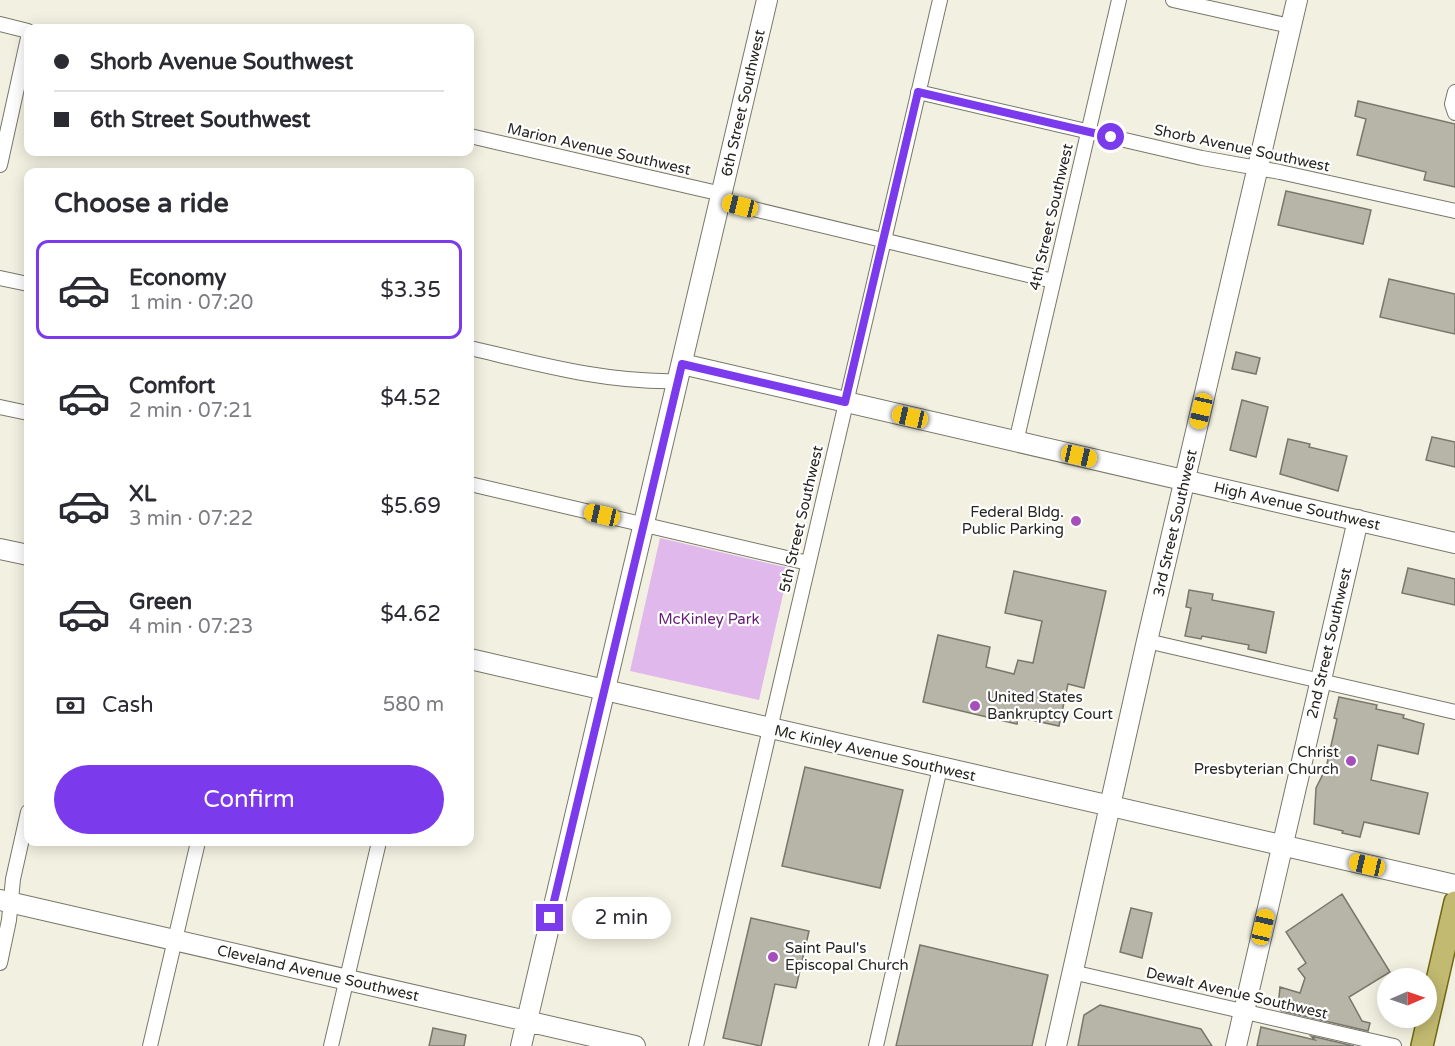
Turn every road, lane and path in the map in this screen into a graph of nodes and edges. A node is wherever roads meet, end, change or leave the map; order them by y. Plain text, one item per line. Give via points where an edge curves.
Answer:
1 (767, 0) edge
2 (939, 0) edge
3 (1119, 0) edge
4 (1173, 0) edge
5 (1297, 0) edge
6 (0, 24) edge
7 (1290, 27) junction
8 (24, 30) edge
9 (24, 56) edge
10 (918, 92) junction
11 (1455, 92) edge
12 (1454, 113) edge
13 (1088, 132) junction
14 (474, 137) edge
15 (0, 165) edge
16 (1257, 168) junction
17 (721, 198) junction
18 (1455, 211) edge
19 (883, 241) junction
20 (0, 278) edge
21 (1053, 281) junction
22 (24, 283) edge
23 (474, 349) edge
24 (680, 373) junction
25 (845, 402) junction
26 (0, 407) edge
27 (24, 413) edge
28 (1016, 441) junction
29 (1185, 480) junction
30 (474, 485) edge
31 (1358, 520) junction
32 (643, 524) junction
33 (1455, 543) edge
34 (0, 549) edge
35 (24, 554) edge
36 (808, 562) junction
37 (1147, 641) junction
38 (474, 660) edge
39 (1320, 681) junction
40 (604, 691) junction
41 (1455, 712) edge
42 (770, 729) junction
43 (940, 768) junction
44 (1110, 806) junction
45 (24, 830) edge
46 (1282, 845) junction
47 (197, 846) edge
48 (378, 846) edge
49 (1455, 885) edge
50 (5, 901) edge
51 (1455, 902) edge
52 (175, 940) junction
53 (0, 963) edge
54 (1072, 972) junction
55 (346, 980) junction
56 (1244, 1011) junction
57 (526, 1021) junction
58 (150, 1046) edge
59 (332, 1046) edge
60 (521, 1046) edge
61 (635, 1046) edge
62 (696, 1046) edge
63 (876, 1046) edge
64 (1056, 1046) edge
65 (1236, 1046) edge
66 (1394, 1046) edge
67 (1422, 1046) edge

1 - 17 street, 6th Street Southwest
2 - 10 street, 5th Street Southwest
3 - 13 street, 4th Street Southwest
4 - 7 street
5 - 7 street, 3rd Street Southwest
6 - 8 street
7 - 16 street, 3rd Street Southwest
9 - 15 street
10 - 13 street, Shorb Avenue Southwest
10 - 19 street, 5th Street Southwest
11 - 12 street
13 - 16 street, Shorb Avenue Southwest
13 - 21 street, 4th Street Southwest
14 - 17 street, Marion Avenue Southwest
16 - 18 street, Shorb Avenue Southwest
16 - 29 street, 3rd Street Southwest
17 - 19 street, Marion Avenue Southwest
17 - 24 street, 6th Street Southwest
19 - 21 street, Marion Avenue Southwest
19 - 25 street, 5th Street Southwest
20 - 22 street
21 - 28 street, 4th Street Southwest
23 - 24 street, High Avenue Southwest via 594,376 647,382
24 - 25 street, High Avenue Southwest
24 - 32 street, 6th Street Southwest
25 - 28 street, High Avenue Southwest
25 - 36 street, 5th Street Southwest
26 - 27 street
28 - 29 street, High Avenue Southwest
29 - 31 street, High Avenue Southwest
29 - 37 street, 3rd Street Southwest
30 - 32 street
31 - 33 street, High Avenue Southwest
31 - 39 street, 2nd Street Southwest
32 - 36 street
32 - 40 street, 6th Street Southwest
34 - 35 street
36 - 42 street, 5th Street Southwest
37 - 39 street
37 - 44 street, 3rd Street Southwest
38 - 40 street, Mc Kinley Avenue Southwest
39 - 41 street
39 - 46 street, 2nd Street Southwest
40 - 42 street, Mc Kinley Avenue Southwest
40 - 57 street, 6th Street Southwest
42 - 43 street, Mc Kinley Avenue Southwest
42 - 62 street, 5th Street Southwest
43 - 44 street, Mc Kinley Avenue Southwest
43 - 63 street
44 - 46 street, Mc Kinley Avenue Southwest
44 - 54 street, 3rd Street Southwest
45 - 50 street
46 - 49 street, Mc Kinley Avenue Southwest
46 - 56 street, 2nd Street Southwest
47 - 52 street
48 - 55 street
50 - 52 street, Cleveland Avenue Southwest
50 - 53 street
51 - 67 main road
52 - 55 street, Cleveland Avenue Southwest
52 - 58 street
54 - 56 street, Dewalt Avenue Southwest
54 - 64 street, 3rd Street Southwest
55 - 57 street, Cleveland Avenue Southwest
55 - 59 street
56 - 65 street, 2nd Street Southwest
56 - 66 street, Dewalt Avenue Southwest
57 - 60 street, 6th Street Southwest
57 - 61 street, Cleveland Avenue Southwest

